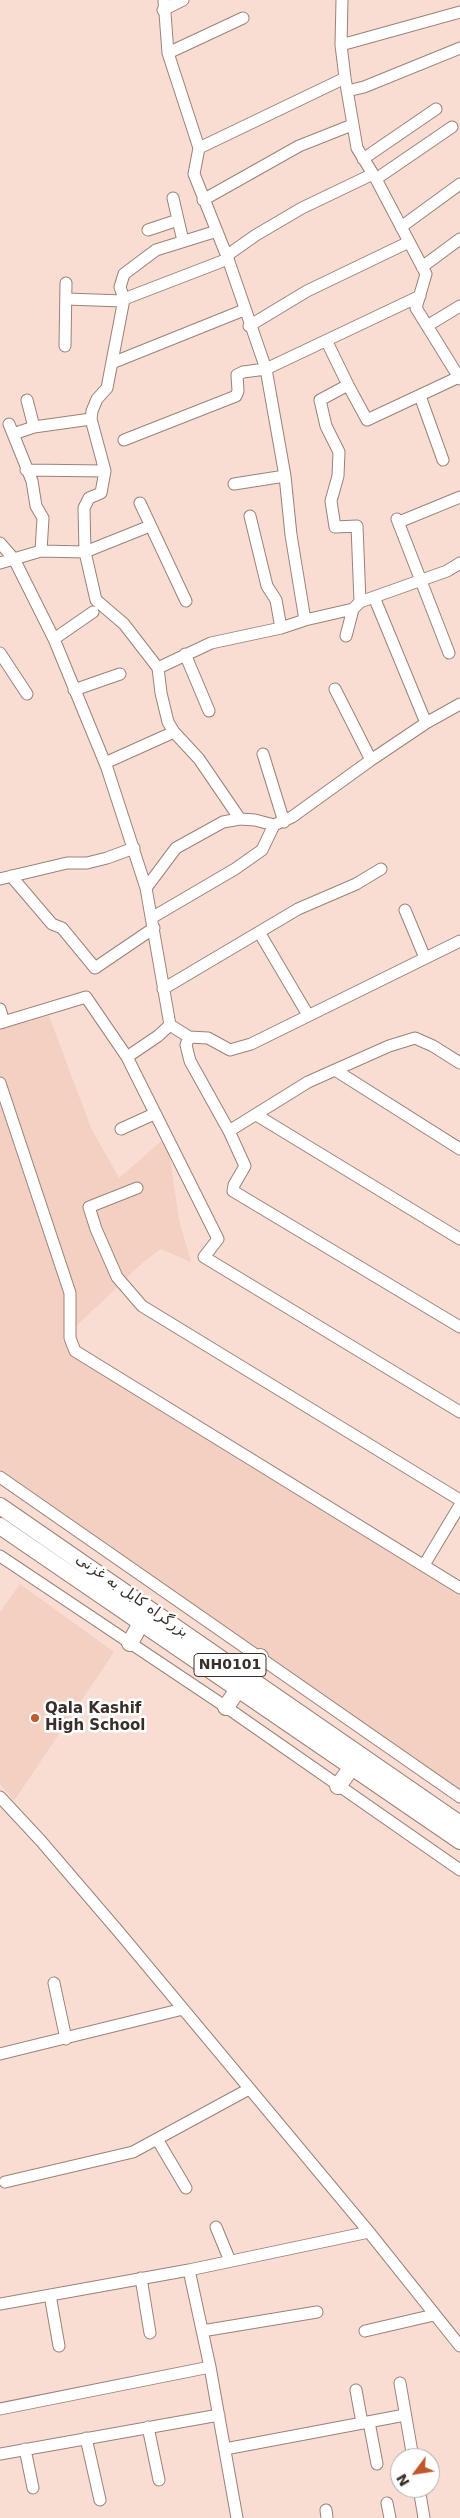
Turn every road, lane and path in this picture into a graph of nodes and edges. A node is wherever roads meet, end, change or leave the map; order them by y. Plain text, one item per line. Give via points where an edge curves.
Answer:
1 (183, 0) edge
2 (342, 0) edge
3 (163, 5) edge
4 (460, 12) edge
5 (242, 18) dead end
6 (342, 45) junction
7 (460, 48) edge
8 (168, 53) junction
9 (345, 78) junction
10 (348, 91) junction
11 (436, 110) dead end
12 (352, 124) junction
13 (452, 127) dead end
14 (199, 148) junction
15 (363, 158) junction
16 (375, 176) junction
17 (460, 184) edge
18 (173, 198) dead end
19 (203, 200) junction
20 (178, 220) junction
21 (401, 227) junction
22 (148, 230) dead end
23 (217, 231) junction
24 (460, 239) edge
25 (183, 241) junction
26 (409, 242) junction
27 (228, 259) junction
28 (422, 267) junction
29 (66, 283) dead end
30 (420, 296) junction
31 (66, 299) junction
32 (123, 300) junction
33 (460, 306) edge
34 (244, 310) junction
35 (250, 326) junction
36 (427, 326) junction
37 (327, 342) junction
38 (65, 346) dead end
39 (112, 363) junction
40 (266, 370) junction
41 (458, 372) edge
42 (348, 385) junction
43 (420, 396) junction
44 (27, 400) dead end
45 (91, 419) junction
46 (34, 427) junction
47 (124, 440) dead end
48 (443, 460) dead end
49 (26, 470) junction
50 (105, 471) junction
51 (285, 476) junction
52 (234, 484) dead end
53 (460, 497) edge
54 (140, 503) dead end
55 (250, 516) dead end
56 (150, 526) junction
57 (0, 542) edge
58 (41, 551) junction
59 (85, 552) junction
60 (14, 559) junction
61 (0, 563) edge
62 (460, 563) edge
63 (420, 580) junction
64 (374, 597) junction
65 (186, 601) dead end
66 (357, 606) junction
67 (93, 612) dead end
68 (305, 620) junction
69 (281, 628) junction
70 (346, 636) dead end
71 (54, 639) junction
72 (0, 653) edge
73 (449, 653) dead end
74 (185, 654) junction
75 (158, 668) junction
76 (120, 674) dead end
77 (336, 689) dead end
78 (74, 690) junction
79 (27, 694) dead end
80 (460, 704) edge
81 (209, 711) dead end
82 (426, 723) junction
83 (174, 732) junction
84 (263, 754) dead end
85 (371, 760) junction
86 (105, 763) junction
87 (240, 819) junction
88 (279, 823) junction
89 (134, 848) junction
90 (381, 869) dead end
91 (6, 878) edge
92 (146, 888) junction
93 (405, 910) dead end
94 (153, 922) junction
95 (260, 932) junction
96 (460, 941) edge
97 (425, 958) junction
98 (163, 989) junction
99 (0, 1009) edge
100 (308, 1015) junction
101 (2, 1023) edge
102 (170, 1025) junction
103 (188, 1037) junction
104 (127, 1057) junction
105 (460, 1063) edge
106 (335, 1070) junction
107 (0, 1083) edge
108 (154, 1114) junction
109 (258, 1116) junction
110 (121, 1129) dead end
111 (229, 1131) junction
112 (460, 1148) edge
113 (137, 1188) dead end
114 (460, 1239) edge
115 (460, 1327) edge
116 (460, 1412) edge
117 (0, 1477) edge
118 (460, 1500) edge
119 (460, 1505) edge
120 (0, 1506) edge
121 (0, 1526) edge
122 (0, 1556) edge
123 (424, 1565) junction
124 (460, 1588) edge
125 (141, 1623) junction
126 (130, 1643) junction
127 (260, 1657) junction
128 (242, 1682) junction
129 (226, 1707) junction
130 (352, 1767) junction
131 (338, 1786) junction
132 (0, 1797) edge
133 (460, 1797) edge
134 (460, 1824) edge
135 (460, 1841) edge
136 (460, 1870) edge
137 (54, 1983) dead end
138 (183, 2009) junction
139 (66, 2039) junction
140 (1, 2050) edge
141 (249, 2089) junction
142 (157, 2139) junction
143 (5, 2182) dead end
144 (186, 2188) dead end
145 (216, 2227) dead end
146 (369, 2232) junction
147 (230, 2261) junction
148 (189, 2270) junction
149 (141, 2278) junction
150 (50, 2295) junction
151 (0, 2304) edge
152 (317, 2312) dead end
153 (434, 2315) junction
154 (202, 2331) junction
155 (365, 2332) dead end
156 (150, 2333) dead end
157 (458, 2341) edge
158 (59, 2346) dead end
159 (210, 2367) junction
160 (400, 2383) dead end
161 (356, 2390) dead end
162 (0, 2409) edge
163 (218, 2415) junction
164 (405, 2415) junction
165 (366, 2422) junction
166 (148, 2427) junction
167 (86, 2438) junction
168 (411, 2448) edge
169 (225, 2449) junction
170 (25, 2450) junction
171 (0, 2454) edge
172 (377, 2464) dead end
173 (159, 2480) dead end
174 (33, 2488) dead end
175 (421, 2498) edge
176 (100, 2500) dead end
177 (387, 2503) dead end
178 (237, 2518) edge
179 (390, 2518) edge
180 (424, 2518) edge

1 - 3 street
2 - 6 street
3 - 8 street
4 - 6 street
5 - 8 street
6 - 9 street
7 - 10 street
8 - 14 street
9 - 10 street
9 - 14 street
10 - 12 street
11 - 15 street
12 - 15 street via 357,148
12 - 19 street via 299,146
13 - 16 street
14 - 19 street via 194,174
15 - 16 street
16 - 21 street
16 - 27 street via 302,208 256,235 229,254
17 - 21 street
18 - 20 street
19 - 23 street
20 - 22 street
20 - 25 street
21 - 26 street
23 - 25 street
23 - 27 street
24 - 28 street
25 - 32 street via 156,250 124,274 120,287
26 - 28 street
26 - 35 street via 306,291
27 - 32 street
27 - 34 street
28 - 30 street via 426,274
29 - 31 street
30 - 36 street via 416,308
30 - 37 street
31 - 32 street
31 - 38 street
32 - 39 street
33 - 36 street
34 - 35 street
34 - 39 street
35 - 40 street
36 - 41 street
37 - 40 street
37 - 42 street
39 - 45 street via 107,388 97,399
40 - 47 street via 243,372 237,376 236,396
40 - 51 street
41 - 43 street
42 - 43 street via 367,420
42 - 66 street via 320,400 326,426 339,452 338,476 331,501 335,528 358,526
43 - 48 street
44 - 46 street
45 - 46 street
45 - 50 street
46 - 49 street via 11,429
49 - 50 street
49 - 58 street via 32,481 36,506 43,518
50 - 59 street via 101,493 89,498 84,508
51 - 52 street
51 - 68 street
53 - 63 street via 398,520
54 - 56 street
55 - 69 street via 267,586 276,600
56 - 59 street
56 - 65 street
57 - 60 street
58 - 59 street
58 - 60 street
59 - 75 street via 96,600 124,624
60 - 61 street
60 - 71 street
62 - 63 street
63 - 64 street
63 - 73 street
64 - 66 street
64 - 82 street
66 - 68 street
66 - 70 street
67 - 71 street
68 - 69 street
69 - 74 street via 211,643
71 - 78 street
72 - 79 street
74 - 75 street
74 - 81 street
75 - 83 street via 168,722
76 - 78 street
77 - 85 street
78 - 86 street
80 - 82 street
82 - 85 street
83 - 86 street
83 - 87 street via 199,759
84 - 88 street
85 - 88 street
86 - 89 street
87 - 88 street
87 - 92 street via 223,822 176,848
88 - 94 street via 262,850
89 - 91 street via 87,863 67,863
89 - 92 street
90 - 95 street via 356,884 298,909
91 - 94 street via 52,924 62,928 95,968
92 - 94 street
93 - 97 street
94 - 98 street
95 - 98 street
95 - 100 street
96 - 97 street
97 - 100 street
98 - 102 street
99 - 101 street
100 - 103 street via 250,1044 230,1050 208,1038
101 - 104 street via 86,997
102 - 103 street
102 - 104 street
103 - 111 street via 186,1045 190,1061
104 - 108 street
105 - 106 street via 415,1038
106 - 109 street via 308,1082
106 - 112 street
107 - 123 street via 70,1292 70,1338 74,1351
108 - 110 street
108 - 116 street via 218,1239 204,1256
109 - 111 street
109 - 114 street
111 - 115 street via 245,1166 233,1190
113 - 118 street via 90,1207 116,1277 142,1306
117 - 127 street
119 - 123 street
120 - 128 highway, بزرگراه کابل به غزنی / NH0101
121 - 125 highway, بزرگراه کابل به غزنی / NH0101
122 - 126 street
123 - 124 street
125 - 126 highway
125 - 128 highway, بزرگراه کابل به غزنی / NH0101
126 - 129 street
127 - 128 highway
127 - 133 street
128 - 129 highway
128 - 130 highway, بزرگراه کابل به غزنی / NH0101
128 - 134 highway, بزرگراه کابل به غزنی / NH0101
129 - 131 street
130 - 131 highway
130 - 135 highway, بزرگراه کابل به غزنی / NH0101
131 - 136 street
132 - 138 street
137 - 139 street
138 - 139 street
138 - 141 street
139 - 140 street
141 - 142 street
141 - 146 street
142 - 143 street via 133,2152
142 - 144 street
145 - 147 street
146 - 147 street
146 - 153 street
147 - 148 street
148 - 149 street
148 - 154 street
149 - 150 street
149 - 156 street
150 - 151 street
150 - 158 street
152 - 154 street
153 - 155 street
153 - 157 street
154 - 159 street
159 - 162 street
159 - 163 street
160 - 164 street
161 - 165 street
163 - 166 street
163 - 169 street
164 - 165 street
164 - 168 street
165 - 169 street
165 - 172 street
166 - 167 street
166 - 173 street
167 - 170 street
167 - 176 street
169 - 178 street
170 - 171 street
170 - 174 street
175 - 180 street
177 - 179 street

